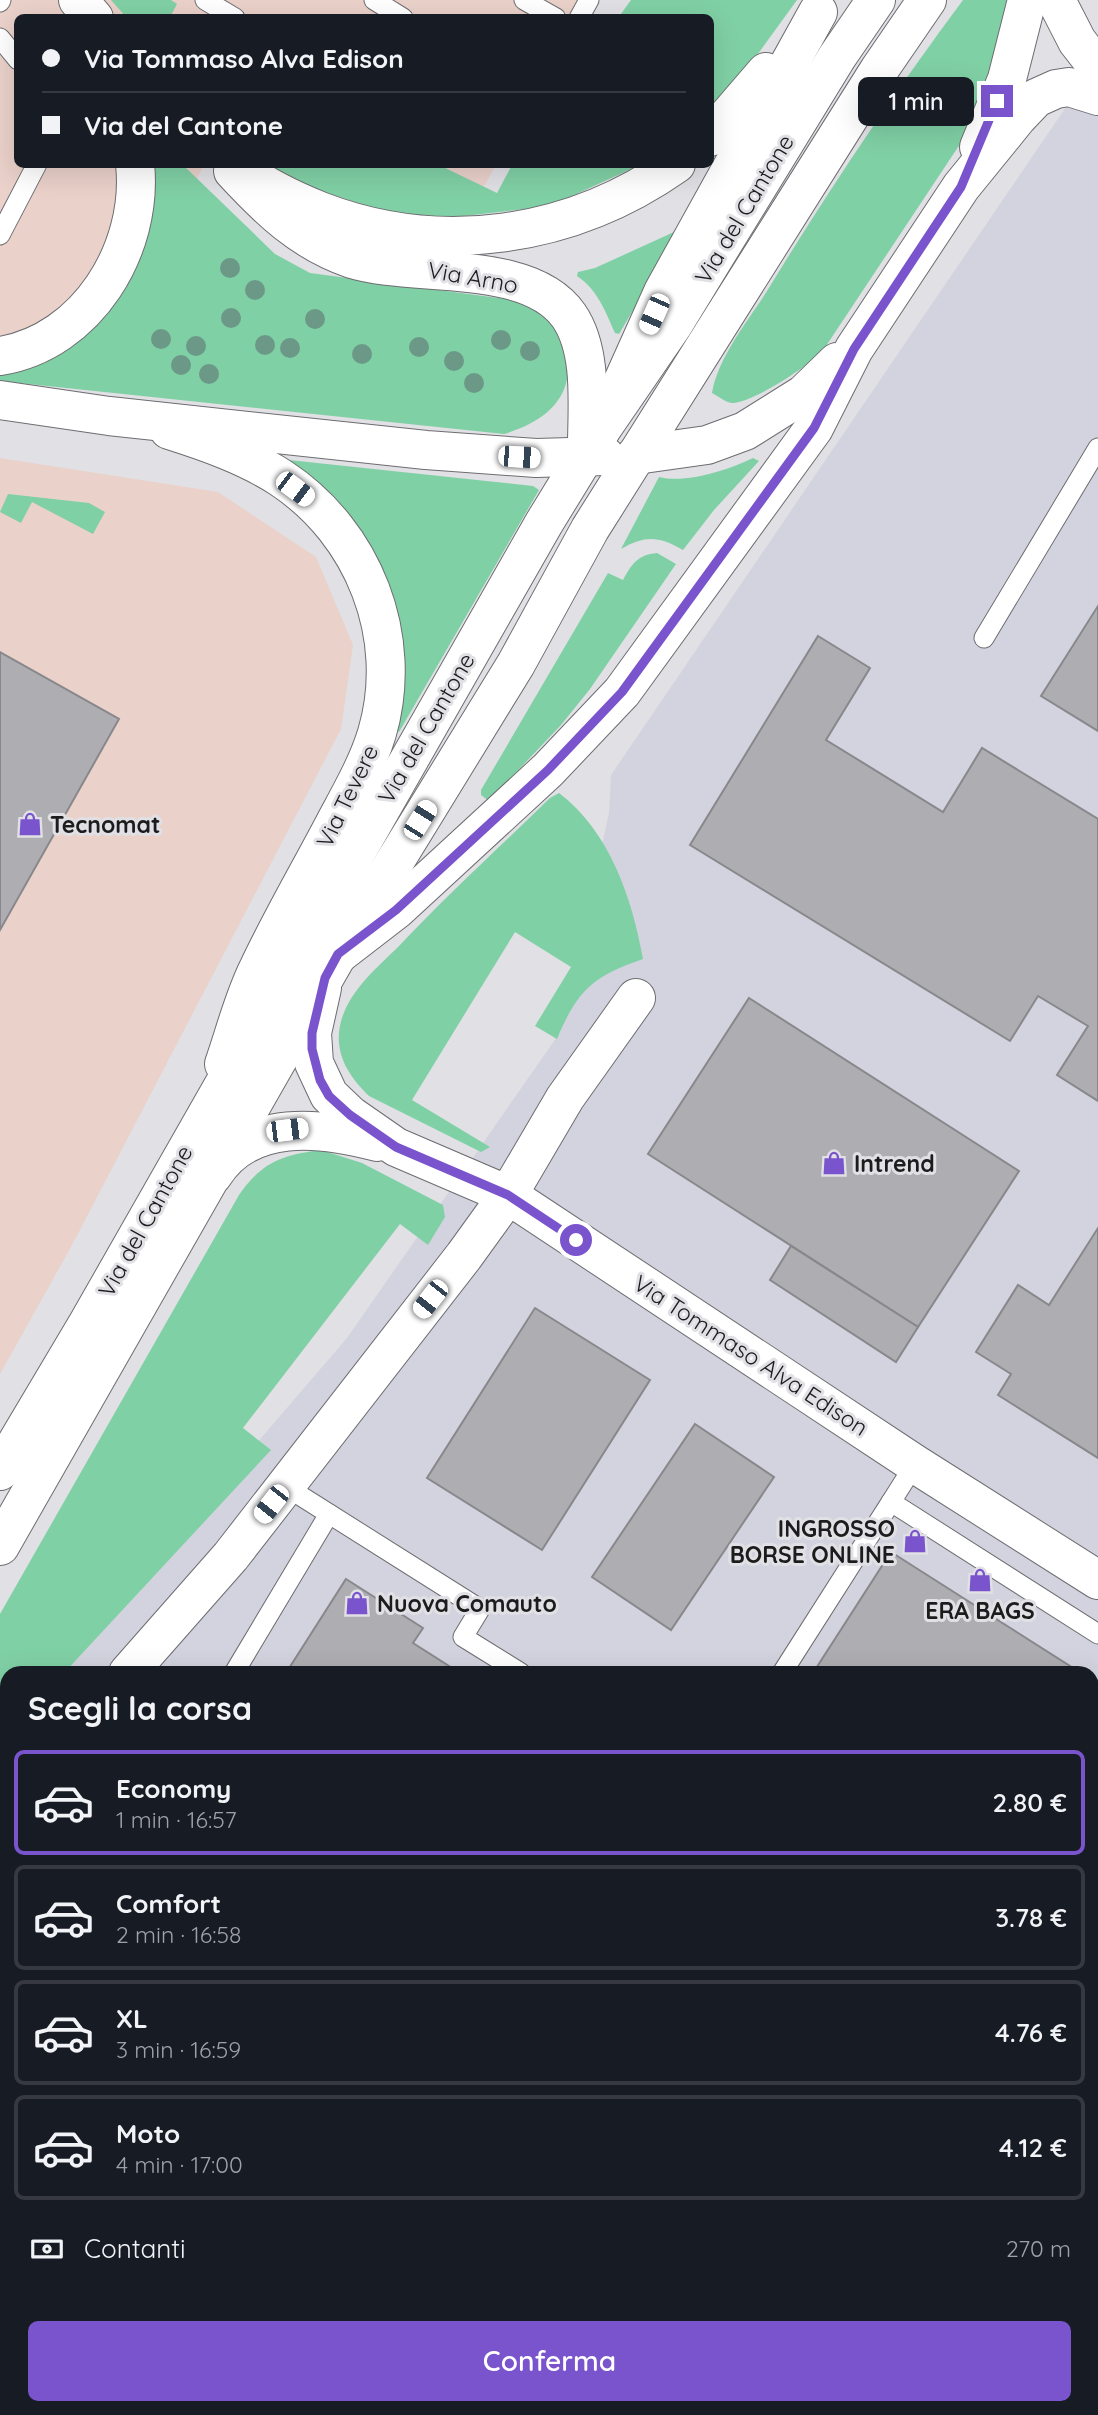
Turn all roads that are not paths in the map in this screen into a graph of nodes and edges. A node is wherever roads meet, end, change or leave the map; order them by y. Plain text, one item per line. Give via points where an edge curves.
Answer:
1 (78, 0) edge
2 (205, 0) edge
3 (374, 0) edge
4 (524, 0) edge
5 (876, 0) edge
6 (927, 0) edge
7 (1027, 0) edge
8 (1056, 0) edge
9 (822, 6) edge
10 (90, 14) edge
11 (228, 14) edge
12 (397, 14) edge
13 (549, 14) edge
14 (0, 38) edge
15 (14, 55) edge
16 (1098, 68) edge
17 (1098, 96) edge
18 (714, 132) edge
19 (35, 168) edge
20 (135, 168) edge
21 (231, 168) edge
22 (242, 168) edge
23 (670, 168) edge
24 (961, 187) junction
25 (0, 234) edge
26 (854, 349) junction
27 (0, 356) edge
28 (0, 400) edge
29 (109, 416) junction
30 (594, 443) junction
31 (1098, 448) edge
32 (636, 455) junction
33 (590, 529) junction
34 (984, 638) dead end
35 (332, 966) junction
36 (636, 998) dead end
37 (212, 1102) junction
38 (396, 1147) junction
39 (209, 1180) junction
40 (508, 1195) junction
41 (915, 1464) junction
42 (0, 1471) edge
43 (285, 1486) junction
44 (891, 1503) junction
45 (329, 1514) junction
46 (3, 1542) edge
47 (1098, 1580) edge
48 (1098, 1634) edge
49 (134, 1666) edge
50 (238, 1666) edge
51 (510, 1666) edge
52 (786, 1666) edge

1 - 10 main road
2 - 11 lane
3 - 12 lane
4 - 13 lane
5 - 30 main road, Via del Cantone
6 - 32 main road, Via del Cantone
7 - 24 main road, Via del Cantone via 1007,79
8 - 16 main road via 1077,41
9 - 18 main road
9 - 30 main road via 663,292
14 - 15 lane
17 - 24 main road, Via del Cantone via 1069,87 1036,98
19 - 25 lane
20 - 27 main road via 130,226 109,281 79,317 60,331 37,345
21 - 30 main road, Via Arno via 300,235 354,259 519,281 554,300 569,317 581,343
22 - 23 main road via 298,202 369,227 469,236 577,217 635,191
24 - 26 main road, Via del Cantone
26 - 32 main road, Via del Cantone via 804,394 745,431 707,445
26 - 35 main road, Via del Cantone via 814,428 622,692 548,770
28 - 29 main road, Via Tevere
29 - 30 main road, Via Tevere via 536,458
29 - 37 main road, Via Tevere via 214,445 280,478 311,502 362,569 373,592 385,642 386,678 376,735 361,774 256,971
30 - 32 main road, Via Tevere
30 - 33 main road, Via Arno
30 - 37 main road, Via del Cantone via 525,555
31 - 34 lane
32 - 33 main road, Via del Cantone
33 - 35 main road, Via del Cantone via 516,664
35 - 38 main road, Via Tommaso Alva Edison via 312,1033 320,1080 339,1106
35 - 39 main road, Via del Cantone
36 - 40 main road via 557,1109
37 - 42 main road, Via del Cantone
38 - 39 main road, Via Tommaso Alva Edison via 327,1130 287,1130 251,1142 222,1160
38 - 40 main road, Via Tommaso Alva Edison
39 - 46 main road, Via del Cantone
40 - 41 main road, Via Tommaso Alva Edison
40 - 43 main road
41 - 44 lane
41 - 47 main road, Via Tommaso Alva Edison
43 - 45 lane
43 - 49 main road via 231,1556
44 - 48 lane
44 - 52 lane
45 - 50 lane
45 - 51 lane via 480,1609 463,1637

